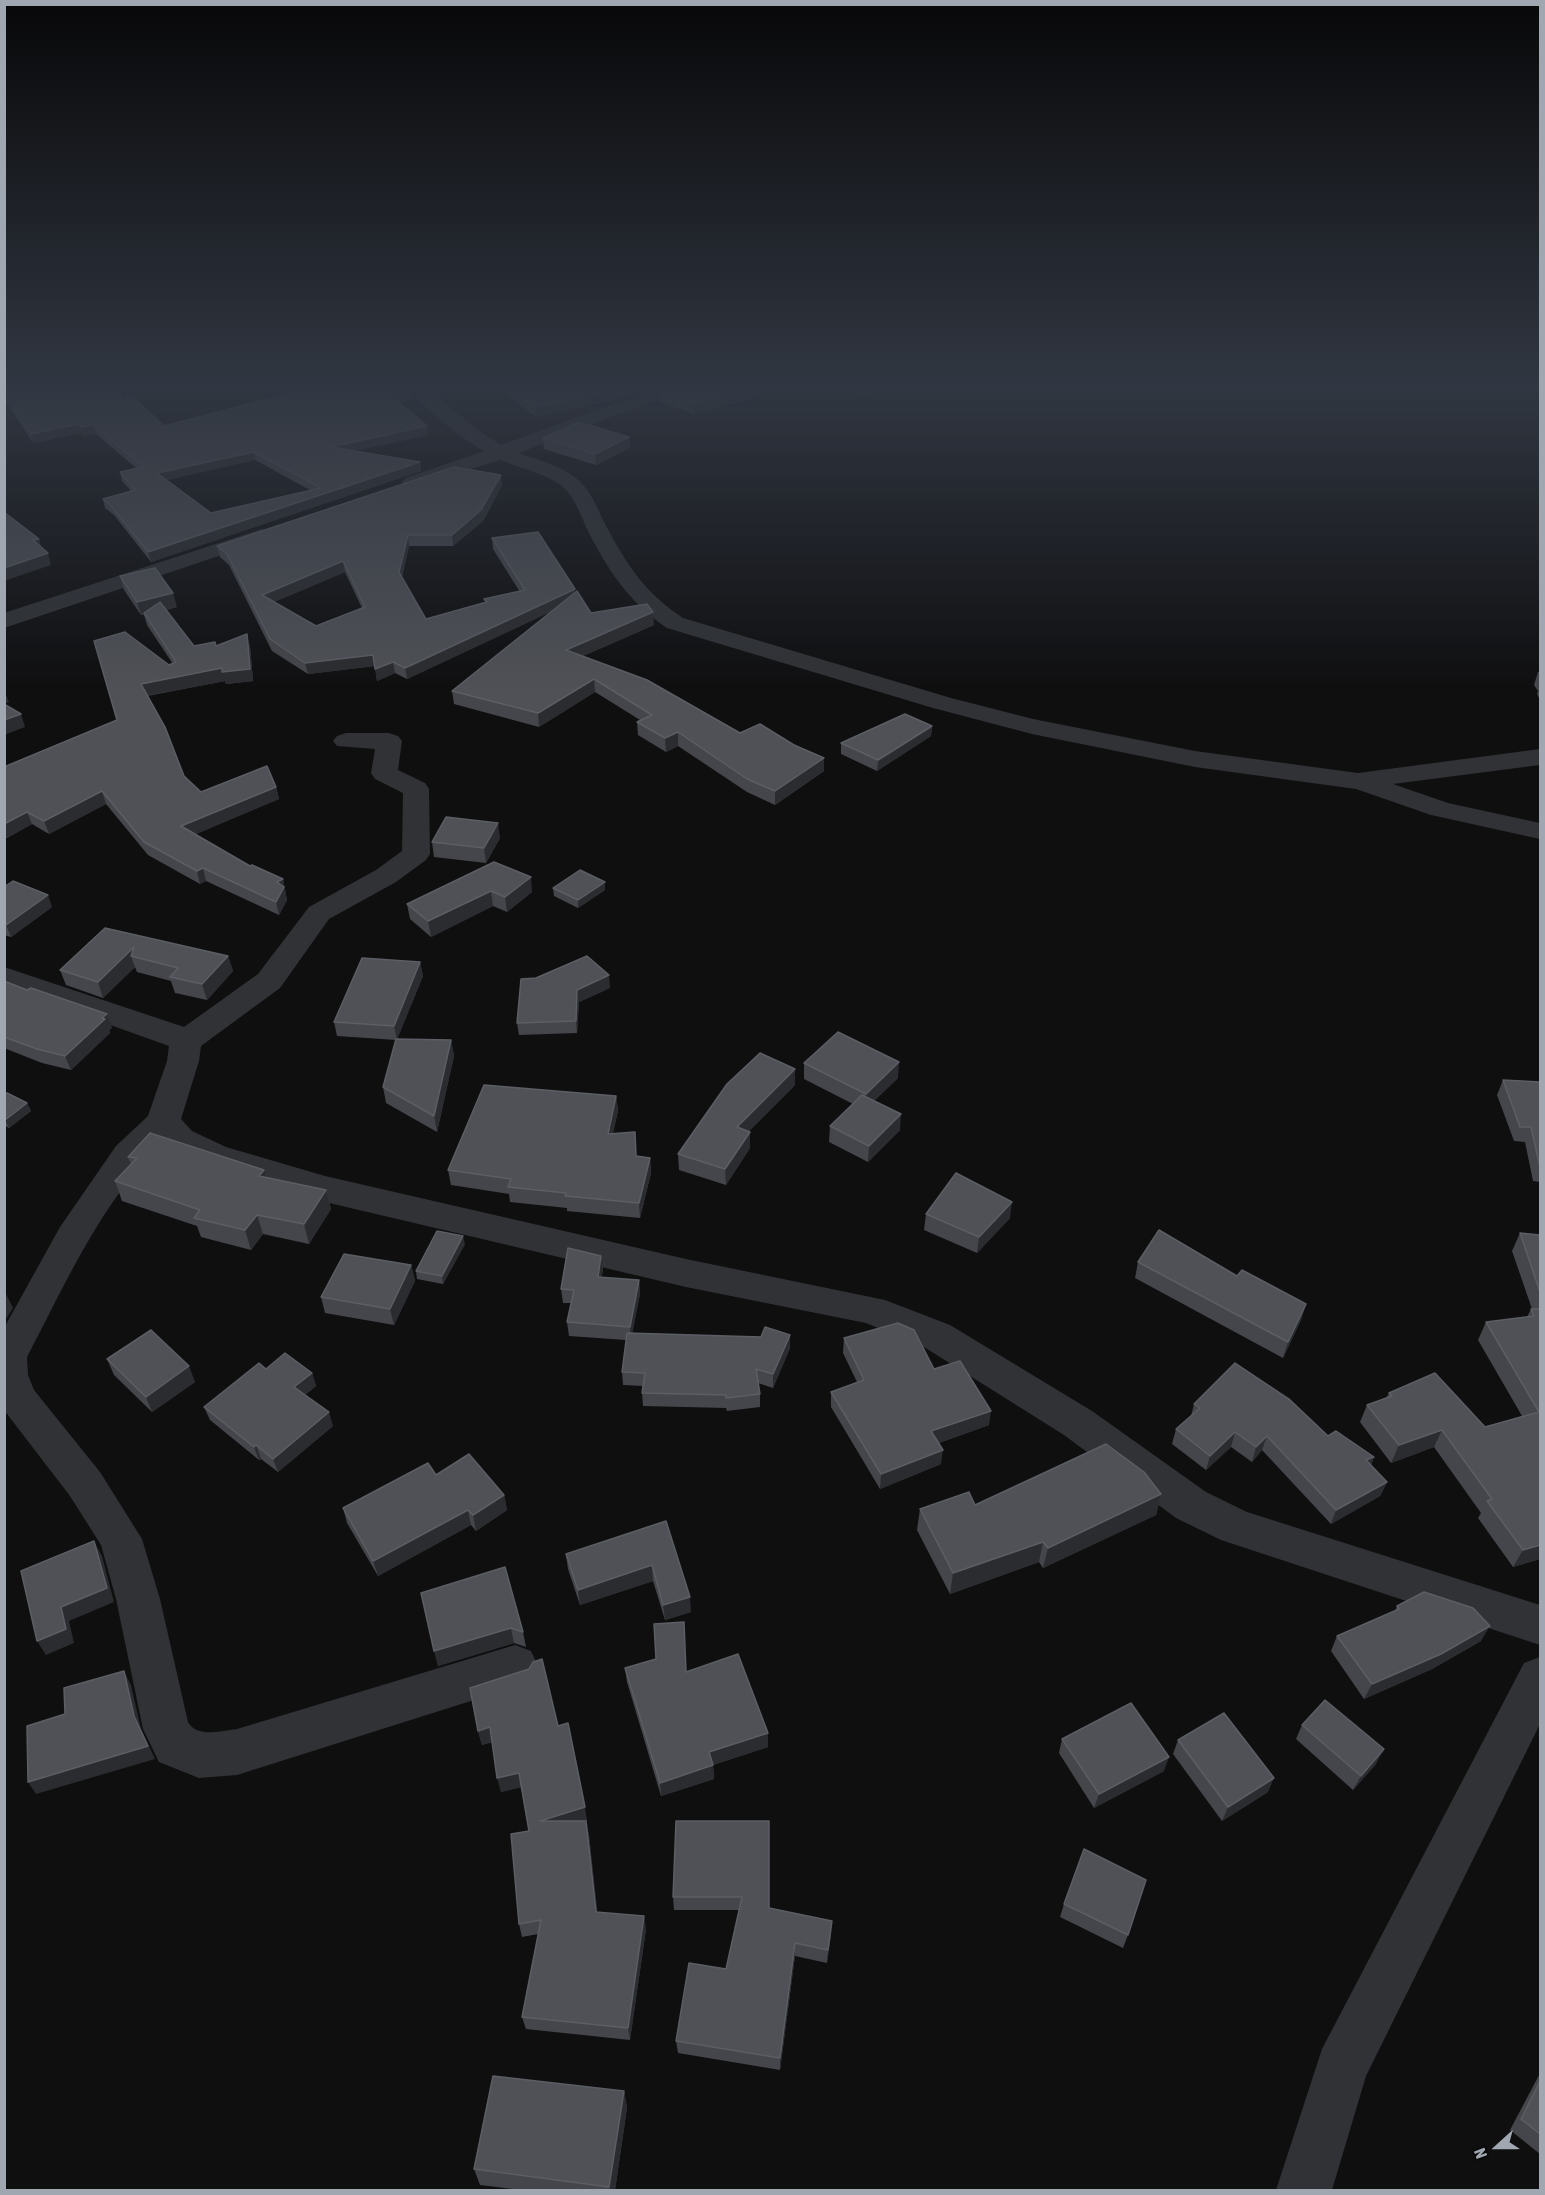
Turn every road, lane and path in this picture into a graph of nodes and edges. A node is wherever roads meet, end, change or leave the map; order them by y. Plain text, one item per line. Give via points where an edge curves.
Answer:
1 (401, 486) edge
2 (573, 486) edge
3 (393, 489) edge
4 (276, 530) edge
5 (4, 621) edge
6 (346, 741) dead end
7 (1540, 757) edge
8 (1358, 781) junction
9 (1540, 831) edge
10 (4, 976) edge
11 (185, 1042) junction
12 (164, 1121) junction
13 (1540, 1625) edge
14 (515, 1666) dead end
15 (1540, 1678) edge
16 (1304, 2190) edge

1 - 3 street
2 - 8 street via 632,589 653,610 675,624 942,704 1032,726 1195,759
4 - 5 street
6 - 11 street via 389,741 384,773 416,789 416,854 320,914 269,981
7 - 8 street
8 - 9 street via 1442,808
10 - 11 street
11 - 12 street
12 - 13 street via 180,1139 214,1156 325,1189 686,1273 872,1310 937,1336 1078,1423 1191,1505 1236,1527
12 - 14 street via 128,1155 73,1236 8,1357 9,1375 18,1398 85,1484 121,1539 166,1729 176,1746 199,1755 237,1752
15 - 16 street via 1341,2068

